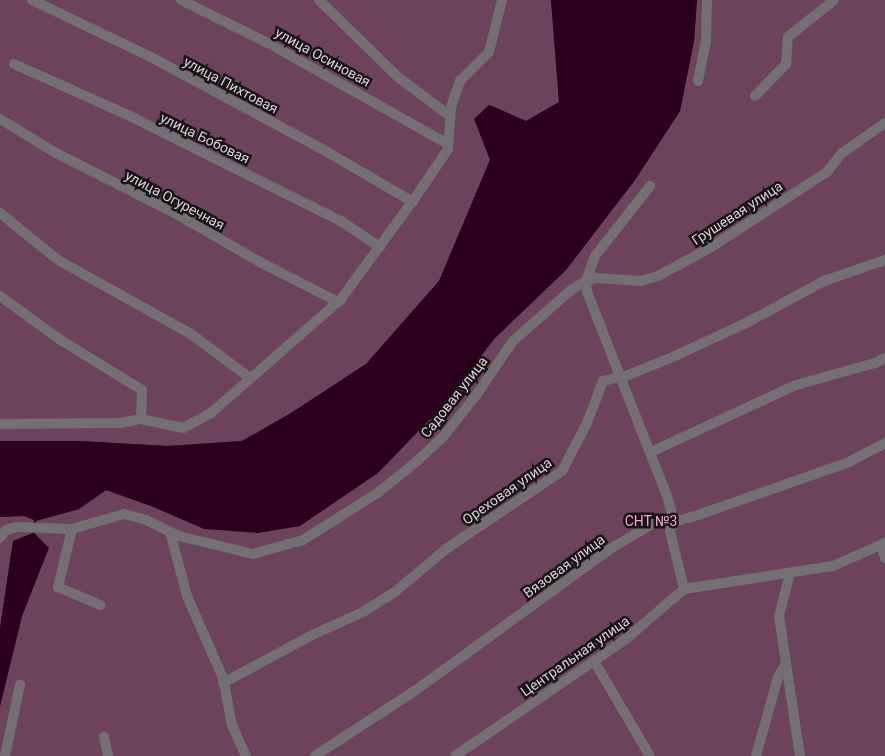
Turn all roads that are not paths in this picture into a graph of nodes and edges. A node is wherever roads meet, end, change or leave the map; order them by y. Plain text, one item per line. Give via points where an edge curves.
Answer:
1 (32, 0) edge
2 (181, 0) edge
3 (319, 0) edge
4 (502, 0) edge
5 (708, 0) edge
6 (834, 0) edge
7 (14, 64) dead end
8 (698, 80) dead end
9 (755, 96) dead end
10 (450, 116) junction
11 (0, 119) edge
12 (885, 123) edge
13 (448, 144) junction
14 (650, 186) dead end
15 (413, 202) junction
16 (0, 213) edge
17 (380, 246) junction
18 (885, 260) edge
19 (586, 281) junction
20 (0, 296) edge
21 (338, 302) junction
22 (885, 358) edge
23 (621, 376) junction
24 (250, 378) junction
25 (141, 419) junction
26 (0, 424) edge
27 (885, 443) edge
28 (651, 452) junction
29 (670, 523) junction
30 (72, 530) junction
31 (170, 532) junction
32 (0, 538) edge
33 (883, 544) edge
34 (885, 558) edge
35 (790, 573) junction
36 (684, 589) junction
37 (100, 605) dead end
38 (594, 661) junction
39 (786, 662) junction
40 (223, 683) junction
41 (20, 685) dead end
42 (104, 737) dead end
43 (5, 756) edge
44 (108, 756) edge
45 (246, 756) edge
46 (315, 756) edge
47 (456, 756) edge
48 (650, 756) edge
49 (756, 756) edge
50 (800, 756) edge

1 - 15 street, улица Пихтовая via 149,56
2 - 13 street, улица Осиновая via 268,43
3 - 10 street via 398,77
4 - 10 street via 489,52 460,81
5 - 8 street via 706,41
6 - 9 street via 788,38 786,64
7 - 17 street, улица Бобовая via 130,116 269,185 341,221
10 - 13 street
11 - 21 street, улица Огуречная via 56,153
12 - 19 street, Грушевая улица via 842,153 827,172 708,249 658,276 641,281 596,278
13 - 15 street via 448,149
14 - 19 street via 594,256
15 - 17 street
16 - 24 street via 58,260 191,334
17 - 21 street
18 - 23 street, Ореховая улица via 824,281 673,357
19 - 23 street via 587,292
19 - 31 street, Садовая улица via 571,290 513,341 477,394 436,443 387,486 344,516 303,540 253,554
20 - 25 street via 59,339 142,390
21 - 24 street
22 - 28 street via 796,385
23 - 28 street
23 - 40 street, Ореховая улица via 602,381 588,423 562,471 446,549 396,591 371,607
24 - 25 street via 210,413 183,428
25 - 26 street via 120,424
27 - 29 street, Вязовая улица via 849,462
28 - 29 street via 668,496
29 - 36 street
29 - 46 street, Вязовая улица via 654,523 610,549 416,690
30 - 31 street, Садовая улица via 124,514
30 - 32 street via 17,527 6,530
30 - 37 street via 58,587
31 - 40 street via 187,596
33 - 34 street
33 - 35 street via 834,566
35 - 36 street
35 - 39 street via 779,616
36 - 38 street, Центральная улица via 626,639
38 - 47 street, Центральная улица
38 - 48 street
39 - 49 street via 778,677
39 - 50 street
40 - 45 street via 232,724
41 - 43 street
42 - 44 street

